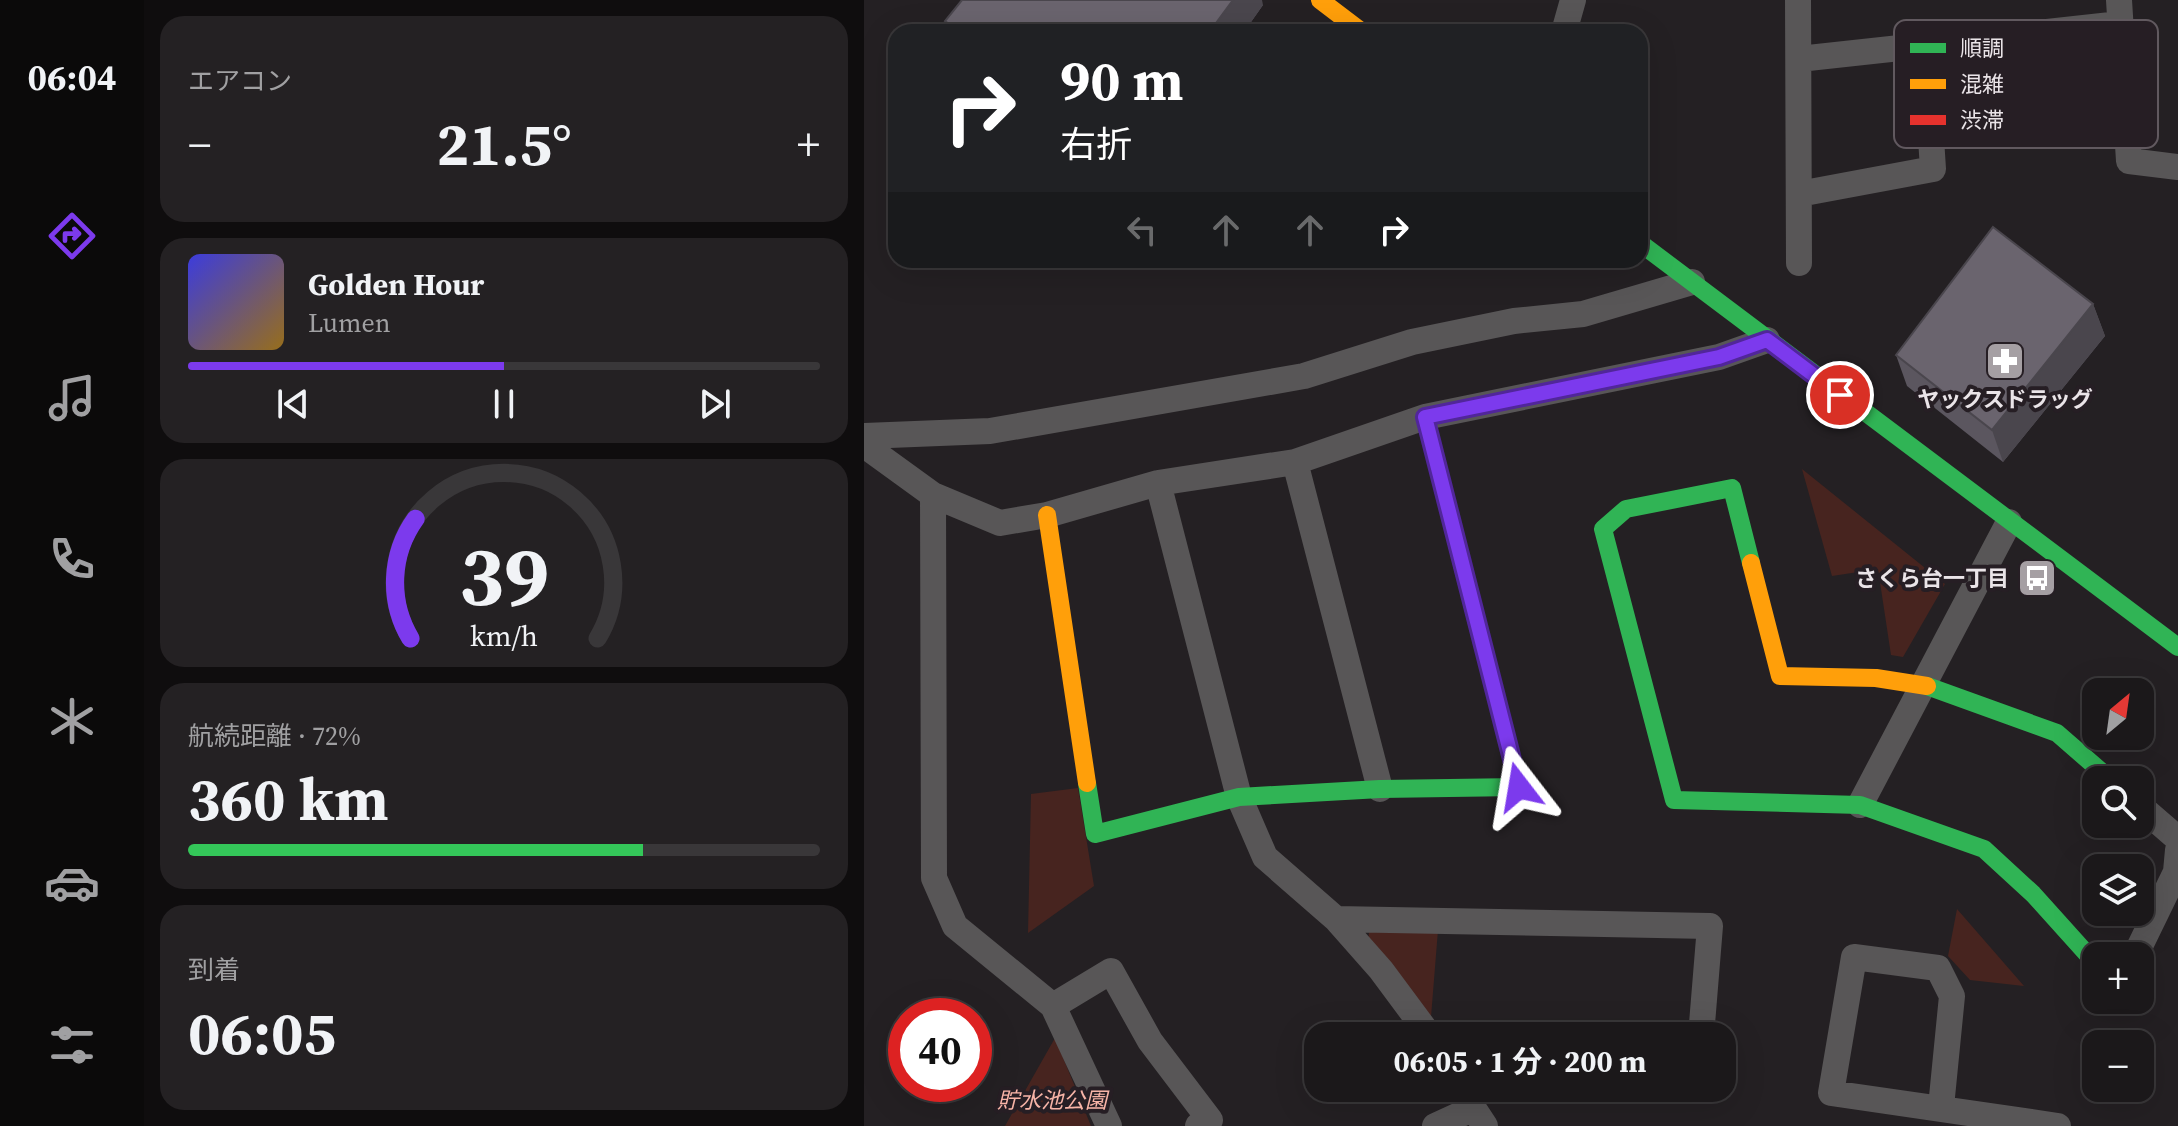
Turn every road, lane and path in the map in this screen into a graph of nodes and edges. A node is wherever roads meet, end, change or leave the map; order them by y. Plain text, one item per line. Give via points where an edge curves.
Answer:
1 (1320, 0) edge
2 (1573, 0) edge
3 (1798, 0) edge
4 (2119, 12) edge
5 (2073, 20) edge
6 (1352, 24) edge
7 (1566, 24) edge
8 (1894, 49) edge
9 (1799, 59) junction
10 (1932, 148) edge
11 (2128, 148) edge
12 (2178, 167) edge
13 (1799, 194) junction
14 (1648, 249) edge
15 (1799, 263) dead end
16 (1692, 282) junction
17 (1767, 340) junction
18 (1425, 417) junction
19 (864, 436) edge
20 (864, 445) edge
21 (1295, 462) junction
22 (1158, 483) junction
23 (933, 495) junction
24 (1047, 515) junction
25 (2009, 522) junction
26 (2178, 647) edge
27 (1922, 684) junction
28 (2095, 766) edge
29 (1380, 789) junction
30 (1239, 797) junction
31 (1860, 805) junction
32 (2154, 818) edge
33 (2178, 839) edge
34 (2178, 850) edge
35 (1336, 919) junction
36 (2142, 942) edge
37 (2082, 948) edge
38 (1053, 1006) junction
39 (1420, 1022) edge
40 (1702, 1022) edge
41 (1941, 1107) junction
42 (1472, 1108) edge
43 (1109, 1126) edge
44 (1198, 1126) edge
45 (1435, 1126) edge
46 (2058, 1126) edge

1 - 6 street
2 - 7 street
3 - 9 street
4 - 5 street
8 - 9 street
9 - 13 street
10 - 13 street via 1933,169
11 - 12 street via 2129,161
13 - 15 street
14 - 16 street
16 - 17 street
16 - 19 street via 1583,314 1514,321 1412,342 1304,376 990,431
17 - 18 street via 1719,357
17 - 25 street
18 - 21 street
18 - 29 street via 1519,787
20 - 23 street
21 - 22 street
21 - 29 street
22 - 24 street
22 - 30 street
23 - 24 street via 1000,523
23 - 38 street via 934,878 955,926
24 - 30 street via 1095,834
25 - 26 street
25 - 27 street
27 - 28 street via 2057,733
27 - 31 street
27 - 31 street via 1780,676 1732,488 1626,509 1603,529 1674,800
29 - 30 street
30 - 35 street via 1265,857
31 - 37 street via 1984,849
32 - 33 street
34 - 36 street via 2176,872
35 - 39 street
35 - 40 street via 1710,926
38 - 43 street
38 - 44 street via 1111,971 1150,1041 1210,1120
41 - 41 street via 1831,1093 1854,957 1938,968 1952,996
41 - 46 street
42 - 45 street

